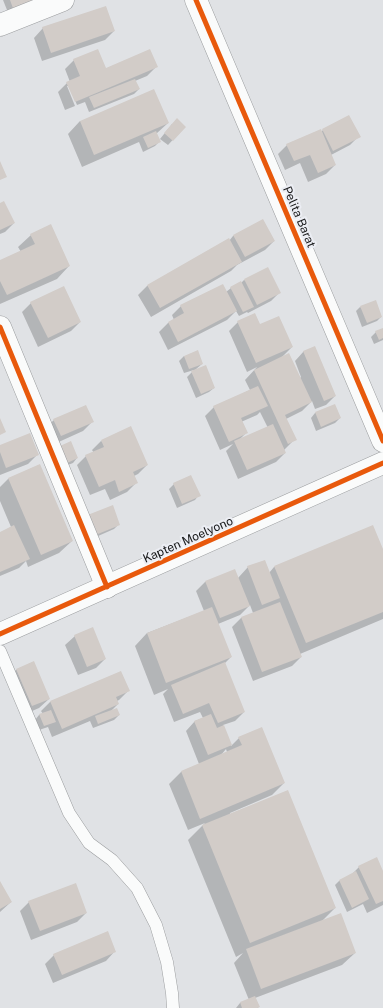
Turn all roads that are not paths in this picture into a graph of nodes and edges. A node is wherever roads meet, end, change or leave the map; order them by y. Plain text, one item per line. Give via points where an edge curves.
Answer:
1 (63, 0) edge
2 (196, 0) edge
3 (0, 25) edge
4 (0, 327) edge
5 (383, 441) edge
6 (383, 463) edge
7 (107, 587) junction
8 (0, 634) edge
9 (0, 650) edge
10 (173, 1008) edge

1 - 3 street
2 - 5 street, Pelita Barat
4 - 7 street
6 - 7 street, Kapten Moelyono
7 - 8 street, Kapten Moelyono
9 - 10 lane via 69,813 89,843 112,860 137,888 156,925 167,962

